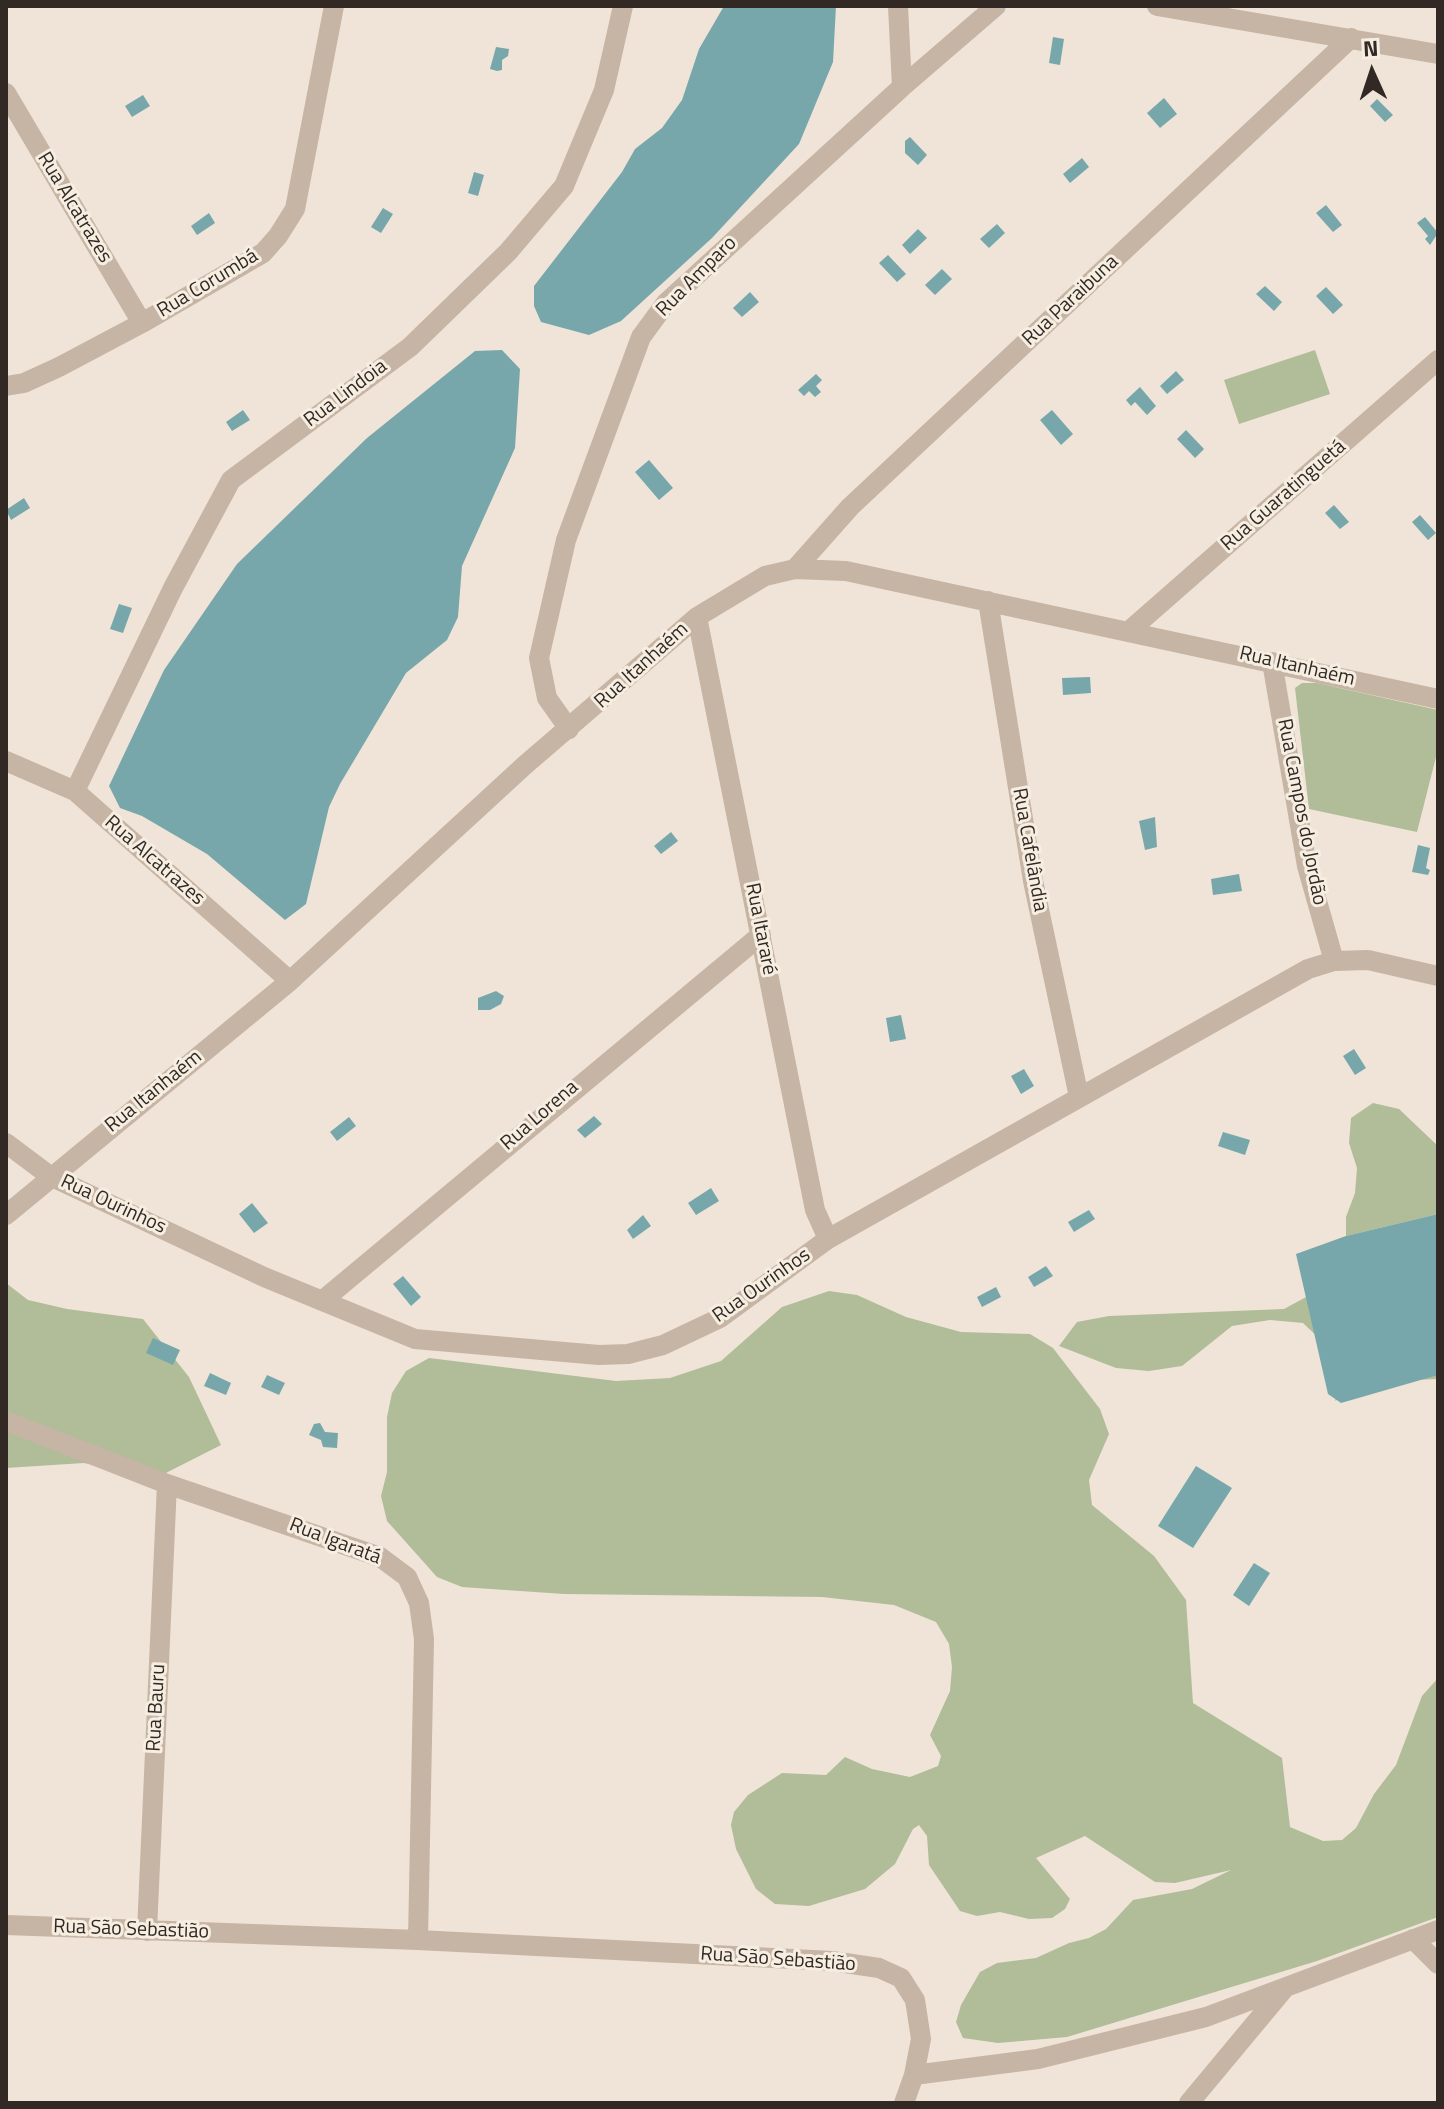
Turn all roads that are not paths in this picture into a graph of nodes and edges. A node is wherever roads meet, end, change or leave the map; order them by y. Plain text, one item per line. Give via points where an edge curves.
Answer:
1 (334, 6) edge
2 (623, 6) edge
3 (898, 6) edge
4 (996, 6) edge
5 (1157, 6) edge
6 (1351, 38) junction
7 (1438, 54) edge
8 (902, 87) junction
9 (6, 93) edge
10 (142, 323) junction
11 (1438, 360) edge
12 (6, 386) edge
13 (795, 569) junction
14 (988, 601) junction
15 (697, 617) junction
16 (1129, 631) junction
17 (1272, 662) junction
18 (1438, 699) edge
19 (569, 729) junction
20 (6, 761) edge
21 (75, 791) junction
22 (761, 935) junction
23 (1334, 961) junction
24 (1438, 976) edge
25 (290, 981) junction
26 (1079, 1097) junction
27 (6, 1143) edge
28 (50, 1176) junction
29 (6, 1215) edge
30 (828, 1239) junction
31 (322, 1301) junction
32 (6, 1421) edge
33 (167, 1484) junction
34 (6, 1925) edge
35 (1438, 1930) edge
36 (147, 1931) junction
37 (1413, 1939) junction
38 (418, 1940) junction
39 (1438, 1964) edge
40 (1283, 1990) junction
41 (914, 2075) junction
42 (904, 2103) edge
43 (1189, 2103) edge

1 - 10 street, Rua Corumbá via 295,209 263,253
2 - 21 street, Rua Lindoia via 604,90 564,186 508,252 410,347 231,480
3 - 8 street
4 - 8 street, Rua Amparo
5 - 6 street
6 - 7 street
6 - 13 street, Rua Paraibuna via 850,507
8 - 19 street, Rua Amparo via 666,303 641,337 566,540 539,658 547,698
9 - 10 street, Rua Alcatrazes
10 - 12 street, Rua Corumbá via 36,377
11 - 16 street, Rua Guaratinguetá
13 - 14 street, Rua Itanhaém via 846,571
13 - 15 street, Rua Itanhaém via 765,576
14 - 16 street, Rua Itanhaém
14 - 26 street, Rua Cafelândia via 1033,881
15 - 19 street, Rua Itanhaém
15 - 22 street, Rua Itararé
16 - 17 street, Rua Itanhaém
17 - 18 street, Rua Itanhaém
17 - 23 street, Rua Campos do Jordão via 1307,866
19 - 25 street, Rua Itanhaém
20 - 21 street, Rua Alcatrazes
21 - 25 street, Rua Alcatrazes
22 - 30 street, Rua Itararé via 815,1210
22 - 31 street, Rua Lorena
23 - 24 street, Rua Ourinhos via 1368,960
23 - 26 street, Rua Ourinhos via 1281,983
25 - 28 street, Rua Itanhaém
26 - 30 street, Rua Ourinhos
27 - 28 street, Rua Ourinhos
28 - 29 street, Rua Itanhaém
28 - 31 street, Rua Ourinhos
30 - 31 street, Rua Ourinhos via 720,1318 663,1345 628,1354 415,1339
32 - 33 street, Rua Igaratá
33 - 36 street, Rua Bauru
33 - 38 street, Rua Igaratá via 380,1557 407,1577 419,1603 424,1639
34 - 36 street, Rua São Sebastião
35 - 37 street
36 - 38 street, Rua São Sebastião
37 - 39 street
37 - 40 street
38 - 41 street, Rua São Sebastião via 832,1961 879,1968 901,1978 915,2000 921,2039
40 - 41 street via 1206,2017 1038,2059
40 - 43 street
41 - 42 street, Rua São Sebastião

